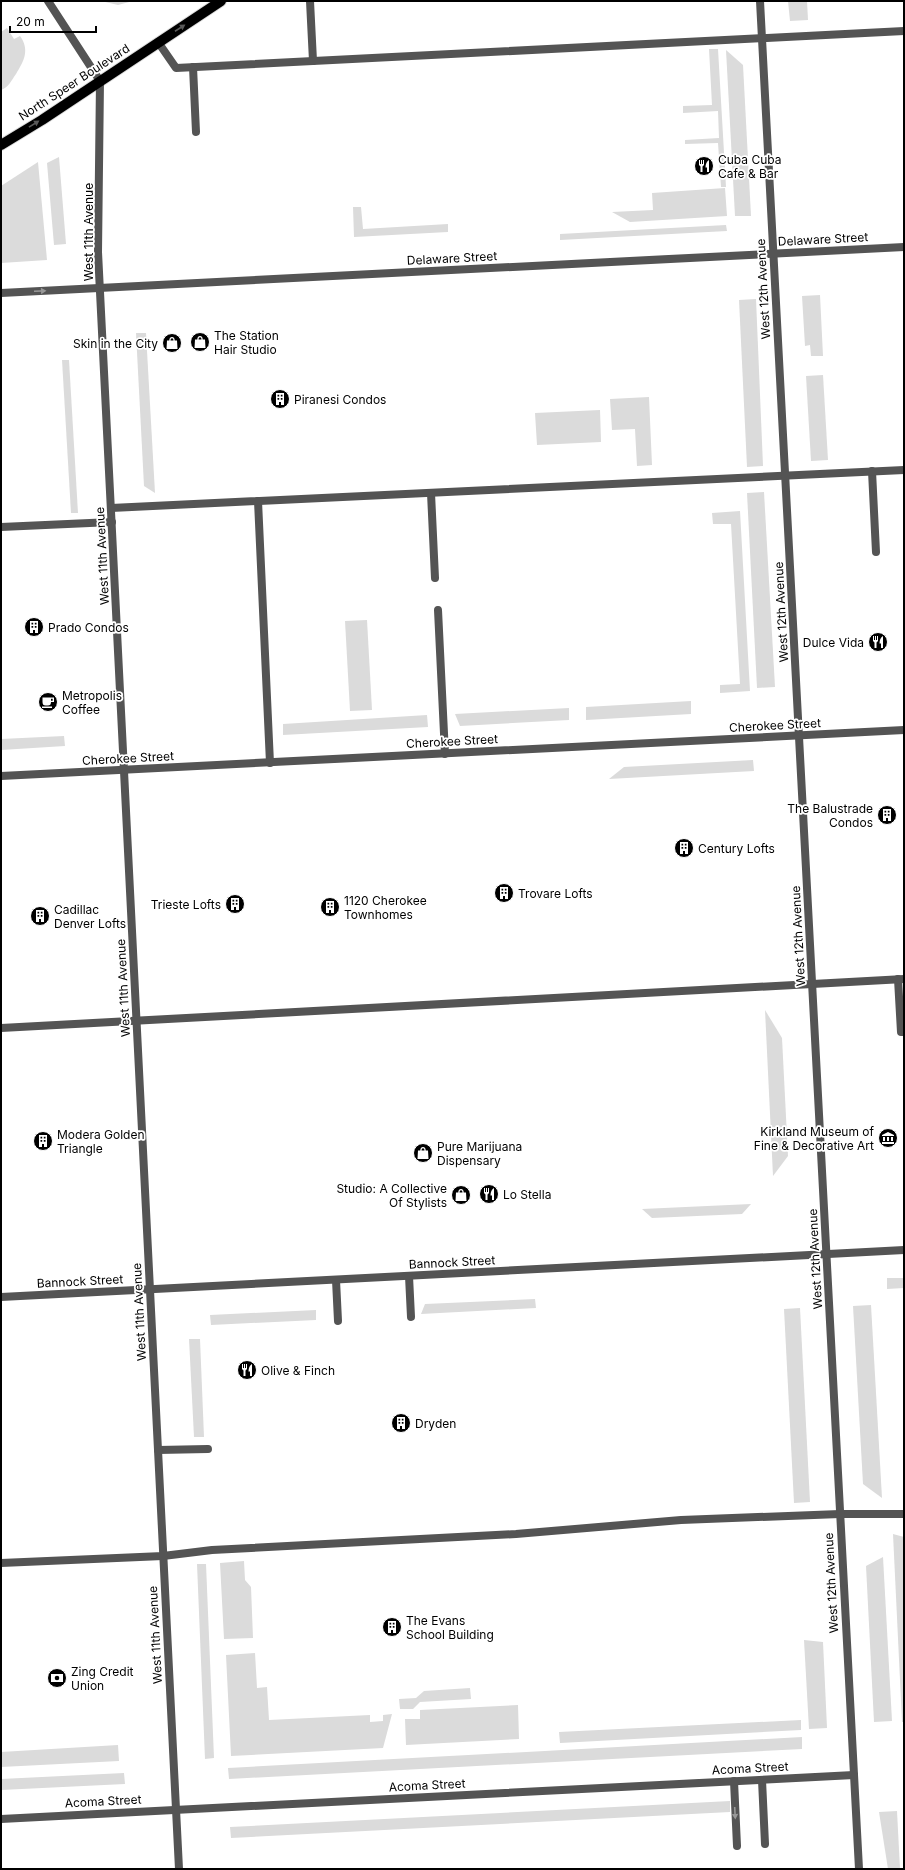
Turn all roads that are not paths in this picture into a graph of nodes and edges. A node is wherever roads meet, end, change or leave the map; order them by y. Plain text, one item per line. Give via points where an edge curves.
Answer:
1 (48, 1) edge
2 (221, 1) edge
3 (310, 1) edge
4 (760, 1) edge
5 (904, 31) edge
6 (762, 39) junction
7 (158, 42) junction
8 (313, 61) junction
9 (193, 67) junction
10 (100, 81) junction
11 (196, 132) dead end
12 (1, 145) edge
13 (904, 247) edge
14 (773, 253) junction
15 (100, 288) junction
16 (1, 293) edge
17 (904, 470) edge
18 (872, 471) junction
19 (786, 476) junction
20 (431, 493) junction
21 (258, 501) junction
22 (111, 508) junction
23 (112, 522) junction
24 (1, 527) edge
25 (876, 552) dead end
26 (435, 578) dead end
27 (438, 610) dead end
28 (904, 730) edge
29 (799, 736) junction
30 (445, 754) junction
31 (270, 763) junction
32 (124, 770) junction
33 (1, 776) edge
34 (901, 979) edge
35 (812, 984) junction
36 (137, 1021) junction
37 (1, 1028) edge
38 (904, 1032) edge
39 (904, 1250) edge
40 (826, 1255) junction
41 (409, 1276) junction
42 (336, 1280) junction
43 (150, 1290) junction
44 (1, 1297) edge
45 (411, 1317) dead end
46 (338, 1320) dead end
47 (208, 1449) dead end
48 (158, 1450) junction
49 (840, 1514) junction
50 (904, 1514) edge
51 (163, 1556) junction
52 (1, 1563) edge
53 (854, 1775) junction
54 (762, 1780) junction
55 (734, 1781) junction
56 (176, 1810) junction
57 (1, 1818) edge
58 (766, 1844) dead end
59 (737, 1846) dead end
60 (179, 1869) edge
61 (859, 1869) edge

1 - 10 street
7 -> 2 main road, North Speer Boulevard
3 - 8 street
4 - 6 street, West 12th Avenue
5 - 6 street
6 - 8 street
6 - 14 street, West 12th Avenue
7 - 9 street via 176,68
7 - 10 main road, North Speer Boulevard
8 - 9 street
9 - 11 street
12 -> 10 main road, North Speer Boulevard
10 - 15 street, West 11th Avenue
13 - 14 street, Delaware Street
14 - 15 street, Delaware Street
14 - 19 street, West 12th Avenue
16 -> 15 street, Delaware Street
15 - 22 street, West 11th Avenue
17 - 18 street
18 - 19 street
18 - 25 street
19 - 20 street
19 - 29 street, West 12th Avenue
20 - 21 street
20 - 26 street
21 - 22 street
21 - 31 street
22 - 23 street, West 11th Avenue
23 - 24 street
23 - 32 street, West 11th Avenue
27 - 30 street
28 - 29 street, Cherokee Street
29 - 30 street, Cherokee Street
29 - 35 street, West 12th Avenue
30 - 31 street, Cherokee Street
31 - 32 street, Cherokee Street
32 - 33 street, Cherokee Street
32 - 36 street, West 11th Avenue
34 - 35 street
34 - 38 street via 901,1032
35 - 36 street
35 - 40 street, West 12th Avenue
36 - 37 street
36 - 43 street, West 11th Avenue
39 - 40 street, Bannock Street
40 - 41 street, Bannock Street
40 - 49 street, West 12th Avenue
41 - 42 street, Bannock Street
41 - 45 street
42 - 43 street, Bannock Street
42 - 46 street
43 - 44 street, Bannock Street
43 - 48 street, West 11th Avenue
47 - 48 street
48 - 51 street, West 11th Avenue
49 - 50 street
49 - 51 street via 681,1520 516,1534 212,1550
49 - 53 street, West 12th Avenue
51 - 52 street
51 - 56 street, West 11th Avenue
53 - 54 street, Acoma Street
53 - 61 street, West 12th Avenue
54 - 55 street, Acoma Street
54 - 58 street
55 - 56 street, Acoma Street
55 -> 59 street
56 - 57 street, Acoma Street
56 - 60 street, West 11th Avenue

